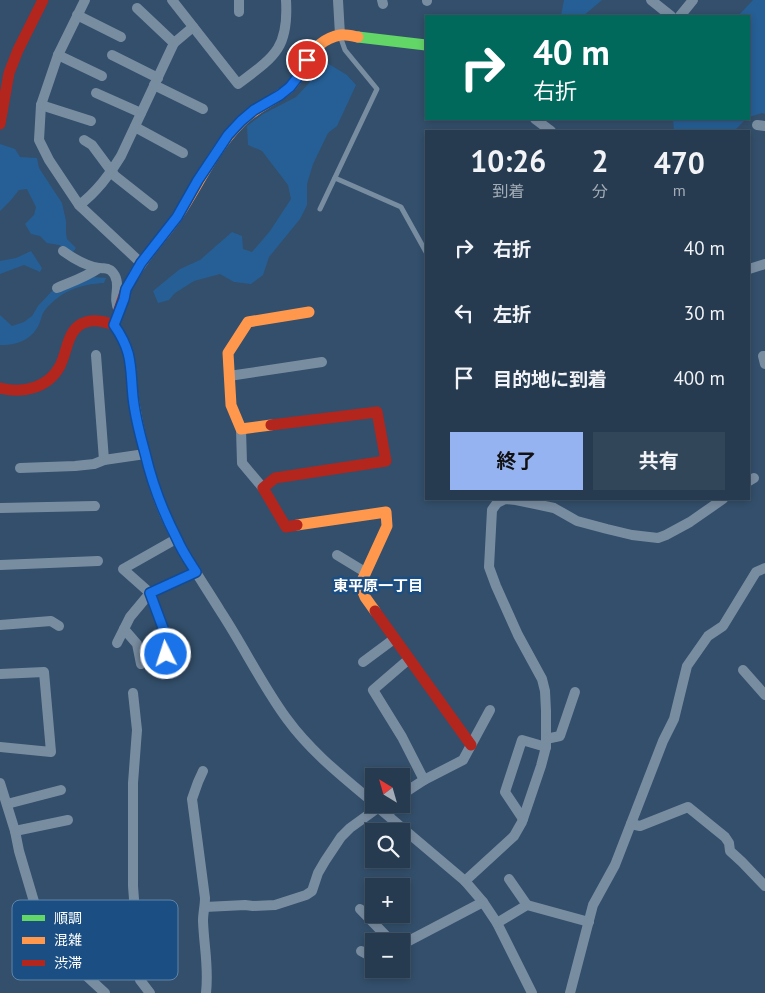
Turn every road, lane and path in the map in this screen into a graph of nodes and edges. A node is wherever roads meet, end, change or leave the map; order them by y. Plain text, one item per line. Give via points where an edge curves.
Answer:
1 (43, 0) edge
2 (84, 0) edge
3 (172, 0) edge
4 (238, 0) edge
5 (286, 0) edge
6 (338, 0) edge
7 (651, 0) edge
8 (693, 0) edge
9 (137, 8) dead end
10 (239, 12) dead end
11 (77, 15) junction
12 (669, 15) edge
13 (681, 15) edge
14 (193, 27) junction
15 (340, 35) junction
16 (121, 37) dead end
17 (174, 43) junction
18 (425, 46) edge
19 (58, 55) junction
20 (112, 55) dead end
21 (102, 76) dead end
22 (156, 81) junction
23 (96, 94) dead end
24 (42, 105) junction
25 (203, 110) dead end
26 (141, 113) junction
27 (536, 120) edge
28 (91, 121) dead end
29 (0, 124) edge
30 (135, 127) junction
31 (550, 130) edge
32 (84, 140) dead end
33 (183, 154) dead end
34 (112, 171) junction
35 (335, 178) junction
36 (79, 205) junction
37 (153, 206) dead end
38 (320, 209) dead end
39 (425, 250) edge
40 (63, 251) dead end
41 (141, 263) junction
42 (765, 264) edge
43 (99, 268) junction
44 (750, 269) edge
45 (56, 288) dead end
46 (119, 311) junction
47 (309, 312) dead end
48 (114, 325) junction
49 (96, 355) dead end
50 (765, 356) edge
51 (322, 362) dead end
52 (765, 364) edge
53 (229, 376) junction
54 (0, 388) edge
55 (241, 429) junction
56 (145, 454) junction
57 (104, 460) junction
58 (20, 468) dead end
59 (263, 488) junction
60 (503, 500) edge
61 (516, 500) edge
62 (722, 500) edge
63 (95, 506) dead end
64 (0, 508) edge
65 (176, 539) junction
66 (337, 555) dead end
67 (98, 561) dead end
68 (0, 565) edge
69 (765, 568) edge
70 (196, 572) junction
71 (365, 572) junction
72 (150, 593) junction
73 (0, 625) edge
74 (59, 626) dead end
75 (124, 629) junction
76 (394, 639) junction
77 (117, 643) dead end
78 (166, 654) dead end
79 (409, 659) junction
80 (363, 662) dead end
81 (141, 664) dead end
82 (743, 670) dead end
83 (0, 674) edge
84 (133, 692) dead end
85 (575, 692) dead end
86 (765, 694) edge
87 (490, 710) dead end
88 (546, 743) junction
89 (471, 745) junction
90 (0, 747) edge
91 (204, 771) dead end
92 (424, 780) junction
93 (0, 783) edge
94 (410, 789) edge
95 (60, 790) dead end
96 (365, 796) edge
97 (7, 804) junction
98 (367, 813) edge
99 (386, 813) edge
100 (388, 815) joint
101 (523, 819) junction
102 (68, 820) dead end
103 (631, 824) junction
104 (15, 832) junction
105 (509, 879) dead end
106 (465, 881) junction
107 (765, 886) edge
108 (34, 900) edge
109 (134, 900) edge
110 (483, 902) junction
111 (527, 905) junction
112 (205, 907) junction
113 (360, 909) dead end
114 (589, 922) junction
115 (497, 923) junction
116 (383, 933) edge
117 (410, 940) edge
118 (361, 951) dead end
119 (365, 953) edge
120 (92, 980) edge
121 (140, 980) edge
122 (106, 993) edge
123 (150, 993) edge
124 (206, 993) edge
125 (532, 993) edge
126 (570, 993) edge

1 - 29 street via 10,72
2 - 11 street
3 - 14 street
4 - 10 street
5 - 14 street via 286,28 278,49 266,63 238,84
6 - 15 street
7 - 12 street
8 - 13 street
9 - 17 street
11 - 16 street
11 - 19 street
14 - 17 street
15 - 18 street
15 - 35 lane via 344,50 377,89
15 - 41 street via 316,48 290,87 254,110 228,135 177,217
17 - 22 street
19 - 21 street
19 - 24 street
20 - 22 street
22 - 25 street
22 - 26 street
23 - 26 street
24 - 28 street
24 - 36 street via 39,140 48,160
26 - 30 street
27 - 31 street
30 - 33 street
30 - 34 street
32 - 34 street via 92,145
34 - 36 street
34 - 37 street
35 - 38 lane
35 - 39 lane via 401,207
36 - 41 street
40 - 43 street via 74,260
41 - 46 street via 126,289
42 - 44 street
43 - 45 street
43 - 46 street via 111,270 115,276
46 - 48 street
47 - 53 street via 248,322 228,353
48 - 54 street via 97,320 78,326 72,333 60,368 45,383 27,391
48 - 56 street via 128,348 133,399
49 - 57 street
50 - 52 street
51 - 53 street
53 - 55 street via 231,405
55 - 59 street via 242,463
55 - 59 street via 377,412 386,461 275,478
56 - 57 street
56 - 65 street via 155,491
57 - 58 street via 76,466
59 - 71 street via 286,527 386,512 387,526
60 - 88 street via 492,510 489,567 518,635 542,679
61 - 62 street via 554,508 577,521 658,538 690,522
63 - 64 street
65 - 70 street
65 - 72 street via 123,569
66 - 71 street
67 - 68 street
69 - 103 street via 756,572 722,626 708,636 687,666 674,719
70 - 72 street
70 - 96 street via 287,719 338,774
71 - 76 street via 360,585 365,597
72 - 75 street
72 - 78 street via 166,636
73 - 74 street via 51,621
75 - 77 street
75 - 81 street via 137,644
76 - 79 street
76 - 80 street
79 - 89 street
79 - 92 street via 373,690
82 - 86 street
83 - 90 street via 44,672 51,752
84 - 109 street via 137,730 133,783
85 - 88 street via 560,736
87 - 89 street
88 - 101 street
88 - 101 street via 522,740 505,792
89 - 92 street via 462,760
91 - 112 street via 192,799
92 - 94 street
93 - 97 street
95 - 97 street
97 - 104 street
98 - 112 street via 341,837 318,873 312,891 306,895 275,905
99 - 100 street
100 - 106 street
101 - 106 street via 514,836
102 - 104 street
103 - 107 street via 640,826 688,807 726,837 730,852
103 - 114 street via 593,905
104 - 108 street
105 - 111 street
106 - 110 street
110 - 115 street
110 - 117 street
111 - 114 street
111 - 115 street
112 - 124 street
113 - 116 street
114 - 126 street
115 - 125 street
118 - 119 street
120 - 122 street
121 - 123 street

